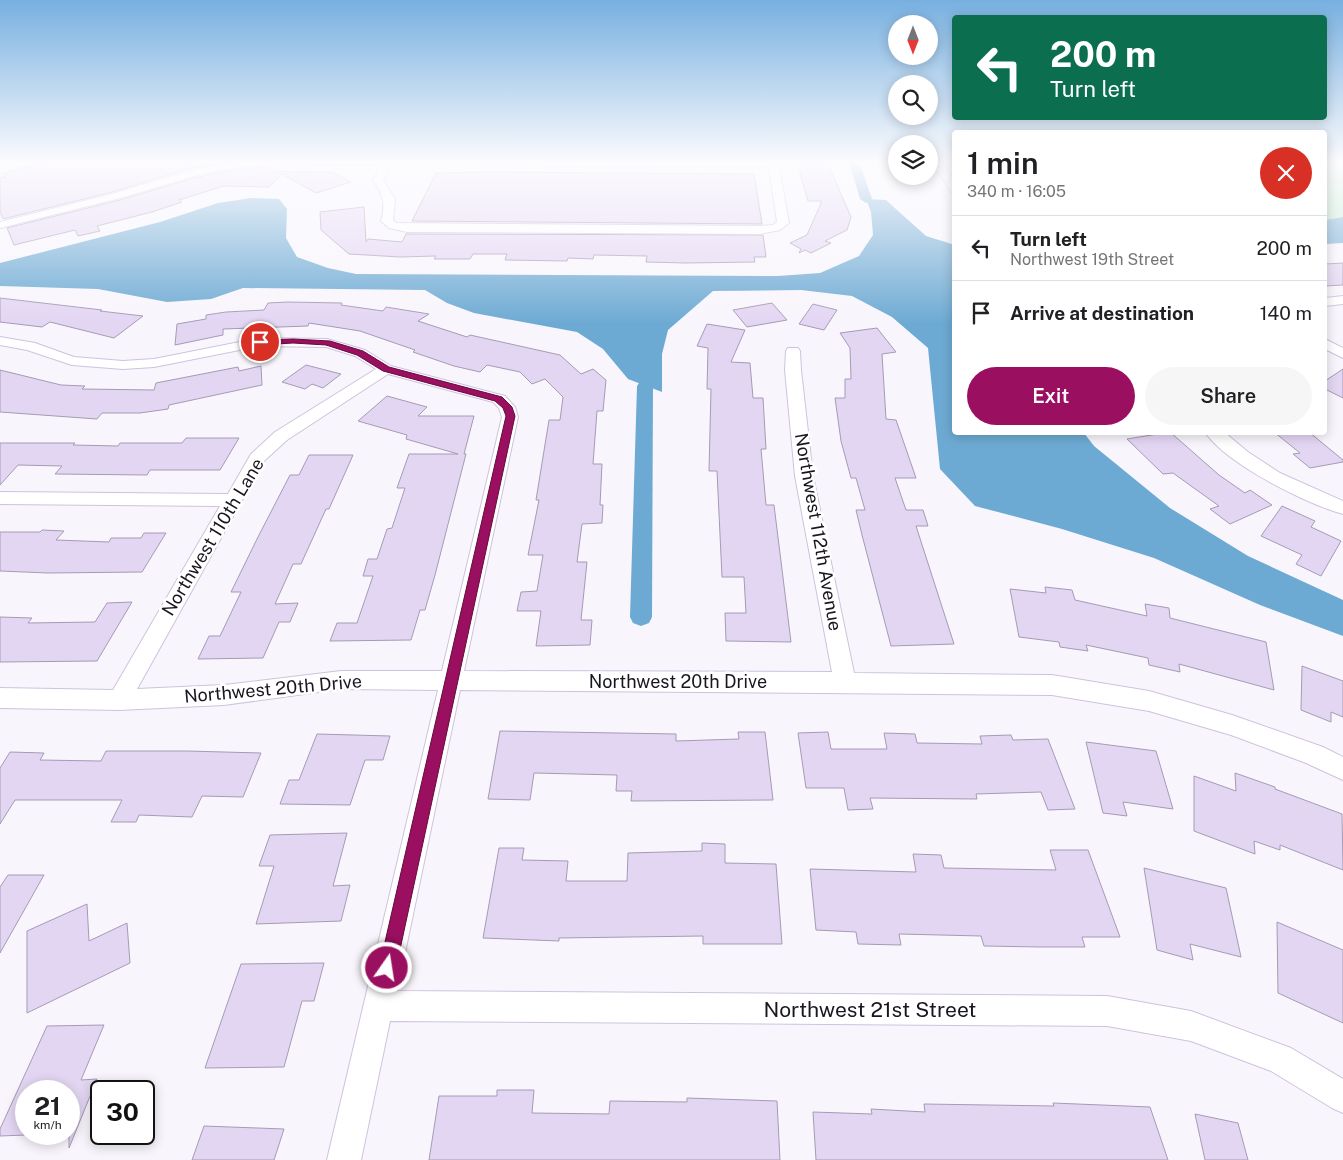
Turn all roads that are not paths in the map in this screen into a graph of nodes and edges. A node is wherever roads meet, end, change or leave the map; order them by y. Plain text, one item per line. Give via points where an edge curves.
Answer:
1 (39, 215) edge
2 (389, 215) edge
3 (782, 215) edge
4 (0, 225) edge
5 (1343, 300) edge
6 (1327, 302) edge
7 (0, 341) edge
8 (1327, 344) edge
9 (793, 351) dead end
10 (1343, 354) edge
11 (386, 369) junction
12 (1216, 435) edge
13 (0, 498) edge
14 (232, 500) junction
15 (1343, 508) edge
16 (451, 682) junction
17 (845, 682) junction
18 (0, 698) edge
19 (119, 700) junction
20 (1343, 769) edge
21 (379, 1006) junction
22 (1343, 1097) edge
23 (344, 1160) edge

1 - 4 street
2 - 3 street via 387,221 393,226 406,228 750,230 776,228 783,222
5 - 6 street
7 - 11 street via 30,346 72,361 123,365 154,363 260,342 327,343 360,353
8 - 10 street
9 - 17 street, Northwest 112th Avenue via 804,476
11 - 14 street, Northwest 110th Lane via 281,436 257,458
11 - 16 street via 499,399 510,416
12 - 15 street via 1271,475
13 - 14 street
14 - 19 street, Northwest 110th Lane
16 - 17 street, Northwest 20th Drive
16 - 19 street, Northwest 20th Drive via 342,680 224,695
16 - 21 street
17 - 20 street, Northwest 20th Drive via 1052,685 1149,702 1232,725
18 - 19 street, Northwest 20th Drive
21 - 22 street, Northwest 21st Street via 1107,1011 1200,1029 1280,1059
21 - 23 street

